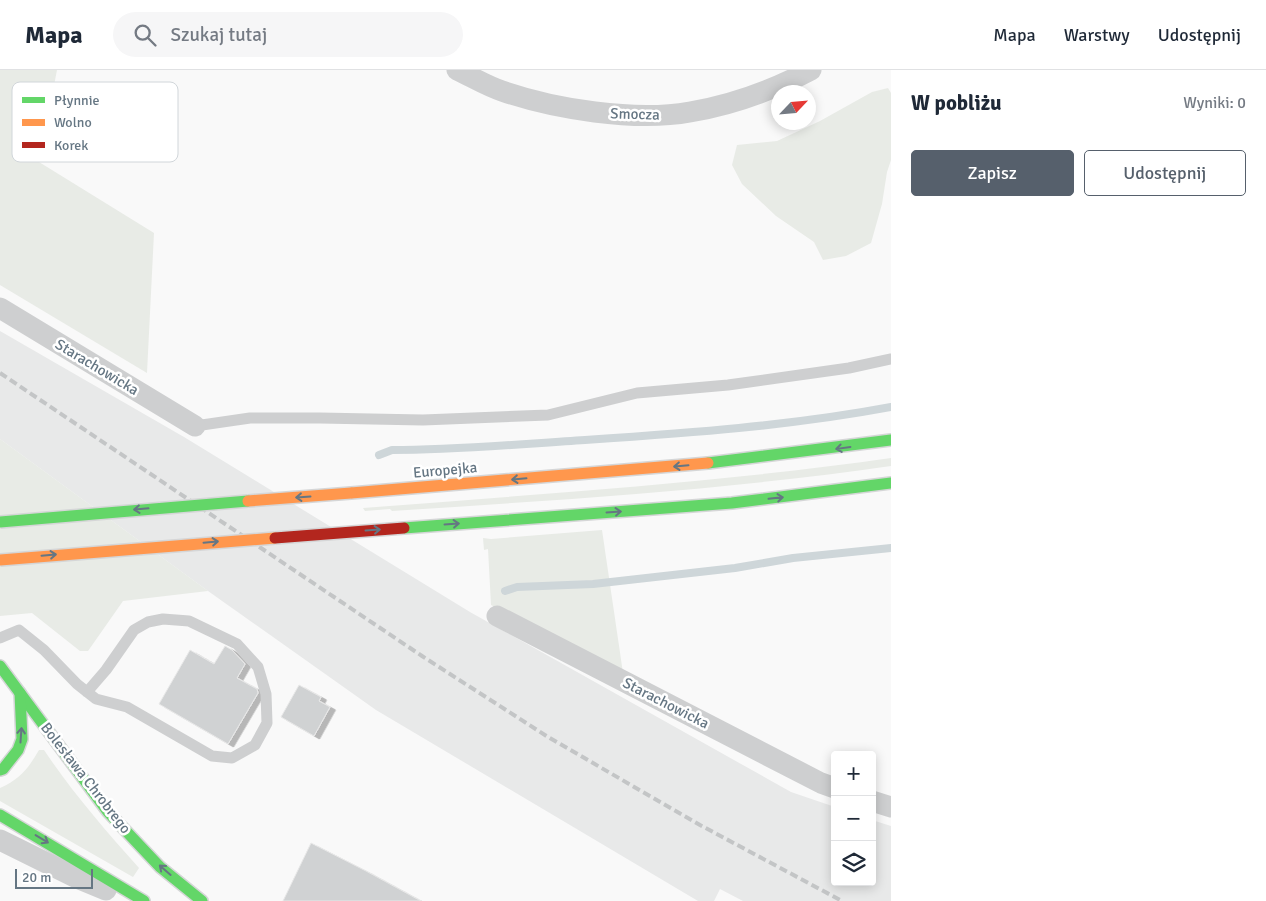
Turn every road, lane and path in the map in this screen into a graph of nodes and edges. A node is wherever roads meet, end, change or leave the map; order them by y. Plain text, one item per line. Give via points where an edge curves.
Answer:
1 (457, 70) edge
2 (811, 70) edge
3 (0, 308) edge
4 (891, 359) edge
5 (195, 426) joint
6 (891, 440) edge
7 (891, 483) edge
8 (0, 522) edge
9 (0, 560) edge
10 (497, 616) dead end
11 (0, 638) edge
12 (0, 666) edge
13 (87, 692) junction
14 (20, 693) junction
15 (0, 770) edge
16 (831, 787) edge
17 (876, 802) edge
18 (891, 807) edge
19 (0, 814) edge
20 (0, 840) edge
21 (135, 901) edge
22 (144, 901) edge
23 (202, 901) edge

1 - 2 street, Smocza via 500,91 551,105 609,113 664,115 725,105
3 - 5 street, Starachowicka
4 - 5 lane via 765,380 637,393 548,415 424,420 250,418
6 -> 8 main road, Europejka, bridge via 730,462
9 -> 7 main road, bridge via 732,503
10 - 16 street, Starachowicka
11 - 13 lane via 19,630
12 - 14 main road, Bolesława Chrobrego
13 - 13 lane via 96,699 127,707 212,756 232,758 255,745 267,723 266,694 258,667 237,644 189,621 163,619 148,622 134,630
15 -> 14 main road via 18,750 22,739
23 -> 14 main road, Bolesława Chrobrego via 160,867 108,812
17 - 18 street
19 -> 22 main road
20 - 21 street via 77,878

